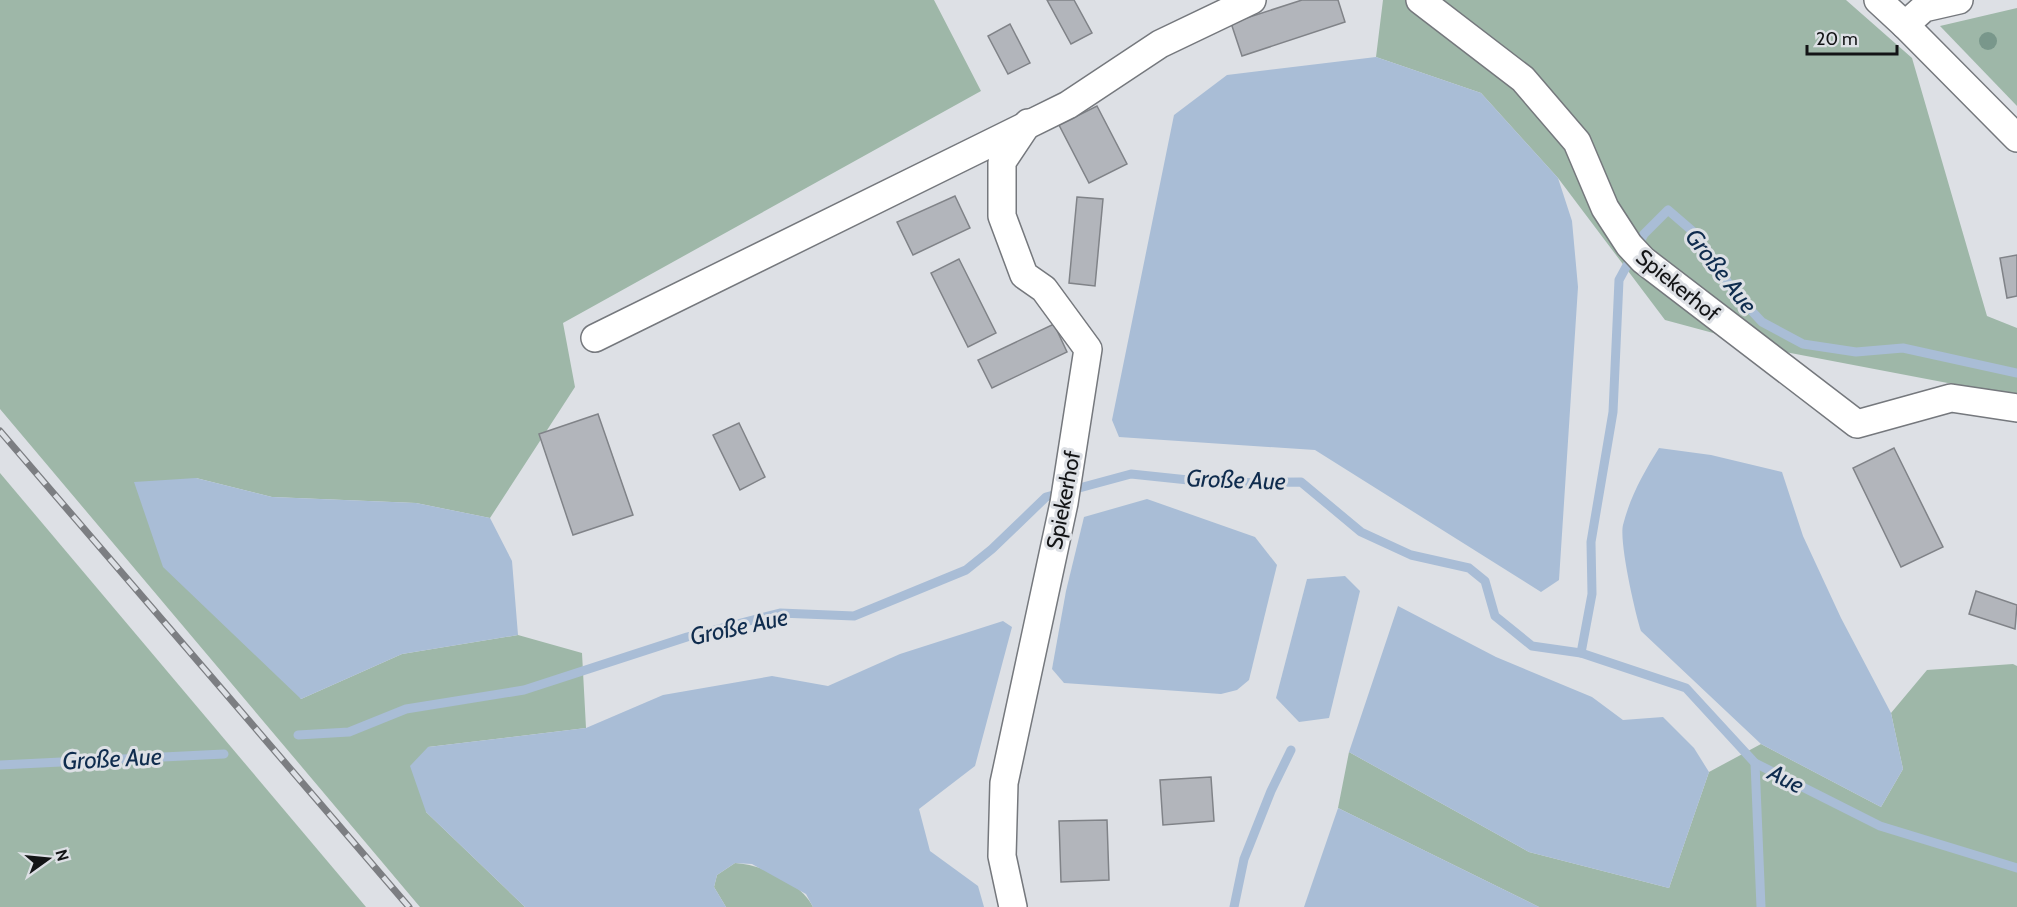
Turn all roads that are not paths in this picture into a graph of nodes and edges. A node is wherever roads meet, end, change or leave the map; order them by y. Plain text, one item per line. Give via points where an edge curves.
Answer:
1 (1252, 0) edge
2 (1420, 0) edge
3 (1878, 0) edge
4 (1959, 0) edge
5 (1905, 25) junction
6 (1028, 123) junction
7 (2017, 138) edge
8 (596, 338) dead end
9 (2017, 408) edge
10 (1013, 907) edge

1 - 6 street via 1160,44 1068,105
2 - 9 street, Spiekerhof via 1524,79 1577,142 1605,208 1636,253 1857,424 1951,398
3 - 5 street
4 - 5 street via 1924,9
5 - 7 street
6 - 8 street
6 - 10 street, Spiekerhof via 1002,162 1002,216 1024,274 1044,289 1088,349 1064,503 1004,783 1002,856

